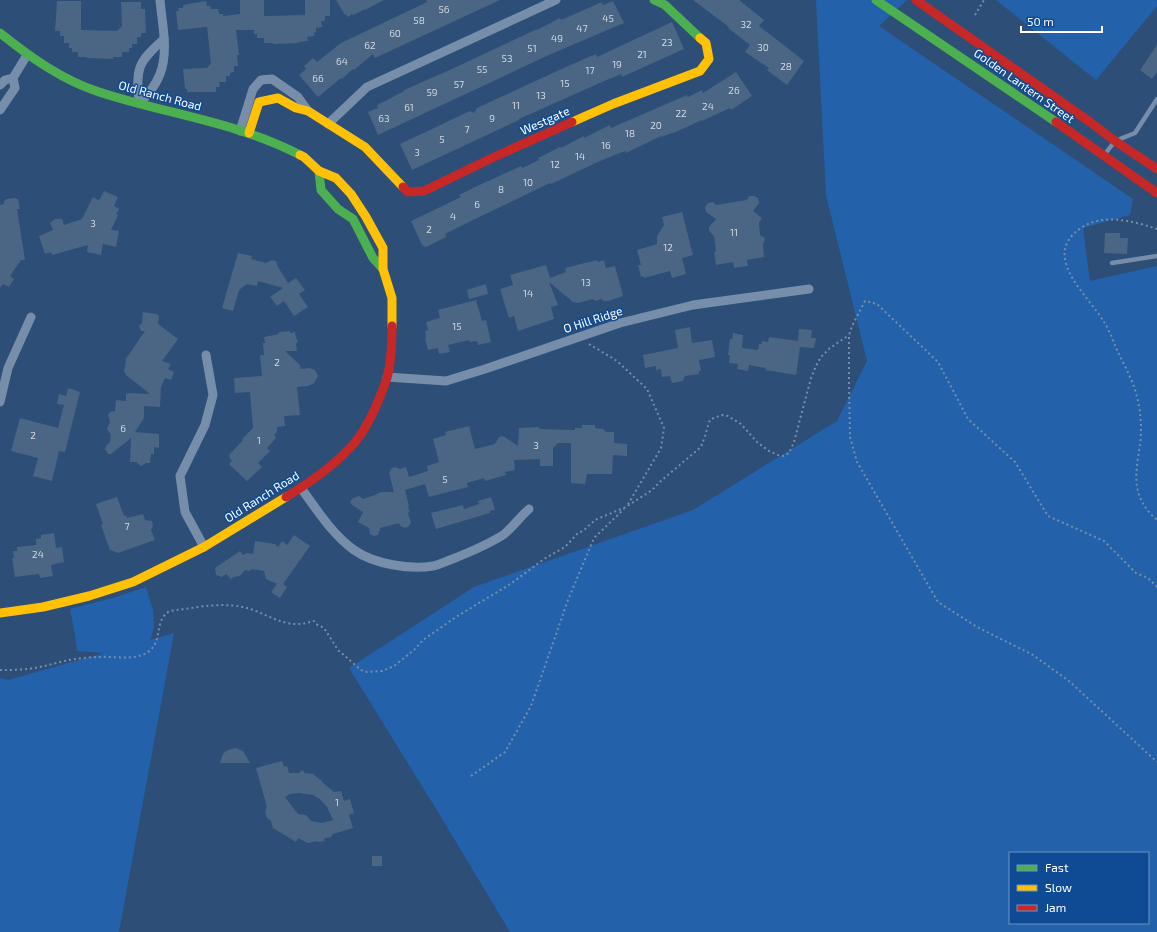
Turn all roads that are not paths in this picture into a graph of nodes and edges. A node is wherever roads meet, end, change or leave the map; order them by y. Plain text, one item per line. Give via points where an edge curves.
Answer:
1 (160, 0) edge
2 (556, 0) edge
3 (654, 0) edge
4 (876, 0) edge
5 (916, 0) edge
6 (0, 33) edge
7 (164, 40) junction
8 (27, 55) junction
9 (147, 55) junction
10 (164, 60) junction
11 (13, 78) junction
12 (0, 85) edge
13 (283, 86) junction
14 (278, 98) junction
15 (1157, 100) edge
16 (139, 103) junction
17 (0, 110) edge
18 (308, 111) junction
19 (328, 124) junction
20 (240, 130) junction
21 (250, 133) junction
22 (1115, 141) junction
23 (1104, 156) junction
24 (1157, 169) edge
25 (319, 171) junction
26 (1157, 193) edge
27 (1157, 256) edge
28 (1112, 263) dead end
29 (383, 269) junction
30 (809, 289) dead end
31 (31, 317) dead end
32 (206, 355) dead end
33 (387, 376) junction
34 (0, 402) edge
35 (301, 488) junction
36 (529, 509) dead end
37 (204, 547) junction
38 (0, 613) edge

1 - 7 street
2 - 19 street via 367,87
3 - 19 street, Westgate via 665,5 706,43 709,59 700,71 613,104 424,191 408,192 365,147
4 - 23 street, Golden Lantern Street
5 - 22 street, Golden Lantern Street
6 - 8 street, Old Ranch Road
7 - 9 street
7 - 10 street
8 - 11 street
8 - 16 street, Old Ranch Road via 63,77 98,92
9 - 10 street
9 - 16 street via 139,68
10 - 16 street via 155,86
11 - 12 street via 5,80
11 - 17 street via 15,88
13 - 14 lane
13 - 18 street, Westgate via 298,97
13 - 20 street, Westgate via 272,79 261,80 253,89
14 - 18 street, Westgate via 296,108
14 - 21 street via 260,102
15 - 22 lane via 1135,133
16 - 20 street, Old Ranch Road
18 - 19 street, Westgate
20 - 21 street, Old Ranch Road
21 - 25 street, Old Ranch Road via 304,157
22 - 23 lane
22 - 24 street, Golden Lantern Street
23 - 26 street, Golden Lantern Street
25 - 29 street, Old Ranch Road via 321,190 338,209 353,219 373,258
25 - 29 street, Old Ranch Road via 336,178 351,194 383,248
27 - 28 lane
29 - 33 street, Old Ranch Road via 392,298 392,341
30 - 33 street, O Hill Ridge via 693,305 620,323 446,381
31 - 34 street via 8,368
32 - 37 street via 213,395 206,425 180,476 185,512
33 - 35 street, Old Ranch Road via 371,416 356,441 330,467
35 - 36 street via 340,539 355,551 372,559 409,567 434,566 473,550 503,534
35 - 37 street, Old Ranch Road
37 - 38 street, Old Ranch Road via 133,582 43,607

